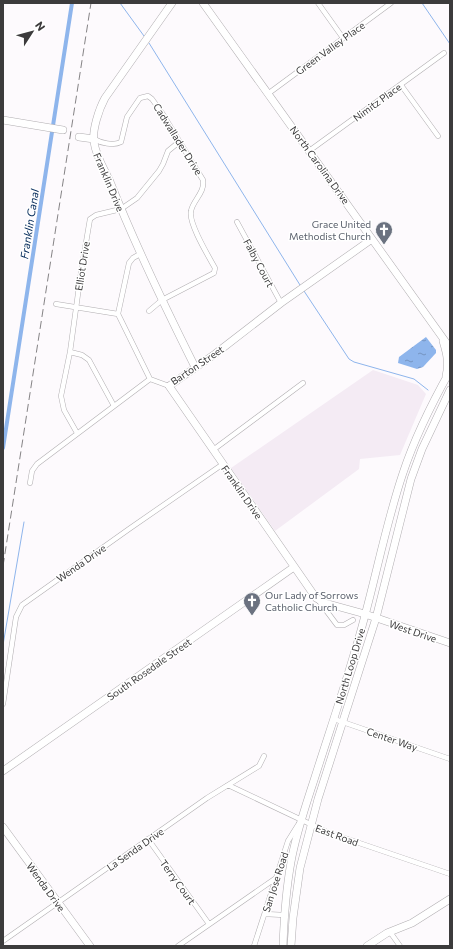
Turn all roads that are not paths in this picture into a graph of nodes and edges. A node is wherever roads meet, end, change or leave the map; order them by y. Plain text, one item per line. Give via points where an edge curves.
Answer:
1 (172, 3) edge
2 (203, 3) edge
3 (318, 3) edge
4 (381, 3) edge
5 (391, 3) edge
6 (384, 8) junction
7 (343, 38) junction
8 (444, 53) dead end
9 (401, 85) junction
10 (268, 93) junction
11 (3, 120) edge
12 (60, 129) dead end
13 (438, 136) dead end
14 (79, 137) dead end
15 (94, 139) junction
16 (179, 142) junction
17 (309, 151) junction
18 (121, 209) junction
19 (237, 222) dead end
20 (372, 238) junction
21 (140, 254) junction
22 (162, 300) junction
23 (281, 303) junction
24 (56, 304) dead end
25 (76, 307) junction
26 (149, 311) dead end
27 (118, 314) junction
28 (445, 339) edge
29 (450, 348) edge
30 (70, 352) junction
31 (195, 367) junction
32 (450, 371) edge
33 (446, 378) junction
34 (150, 379) junction
35 (303, 383) dead end
36 (169, 386) junction
37 (450, 390) edge
38 (114, 406) junction
39 (77, 433) junction
40 (414, 445) junction
41 (422, 449) junction
42 (213, 450) junction
43 (223, 464) junction
44 (30, 483) dead end
45 (294, 567) junction
46 (316, 598) junction
47 (365, 614) junction
48 (376, 618) junction
49 (353, 620) dead end
50 (450, 643) edge
51 (3, 704) edge
52 (334, 719) junction
53 (343, 722) junction
54 (264, 756) dead end
55 (450, 759) edge
56 (3, 771) edge
57 (228, 785) junction
58 (301, 820) junction
59 (311, 825) junction
60 (3, 827) edge
61 (148, 839) junction
62 (450, 874) edge
63 (276, 878) junction
64 (450, 899) edge
65 (58, 902) junction
66 (265, 914) junction
67 (284, 915) junction
68 (209, 924) junction
69 (390, 932) junction
70 (3, 941) edge
71 (90, 946) edge
72 (178, 946) edge
73 (254, 946) edge
74 (283, 946) edge
75 (291, 946) edge
76 (367, 946) edge
77 (400, 946) edge

1 - 15 street, Franklin Drive via 105,98 99,112
2 - 10 street, North Carolina Drive
3 - 7 street
4 - 6 street
5 - 6 street, Green Valley Place
6 - 7 street, Green Valley Place
7 - 10 street, Green Valley Place
8 - 9 street, Nimitz Place
9 - 13 street
9 - 17 street, Nimitz Place
10 - 17 street, North Carolina Drive
11 - 12 street
14 - 15 street, Cadwallader Drive
15 - 16 street, Cadwallader Drive via 112,144 121,142 127,117 140,98 148,96
15 - 18 street, Franklin Drive via 95,150
16 - 18 street, Elliot Drive via 168,151 159,171 136,198
16 - 22 street, Cadwallader Drive via 203,180 203,190 193,206 191,217 215,271 212,275
17 - 20 street, North Carolina Drive
18 - 21 street, Franklin Drive
18 - 25 street, Elliot Drive via 96,214 90,219
19 - 23 street, Falby Court
20 - 23 street, Barton Street
20 - 28 street, North Carolina Drive
21 - 22 street, Franklin Drive
21 - 27 street via 129,263
22 - 26 street, Cadwallader Drive
22 - 31 street, Franklin Drive
23 - 31 street, Barton Street
24 - 25 street
25 - 27 street
25 - 30 street, Elliot Drive
27 - 34 street
28 - 29 street, North Carolina Drive
28 - 33 street via 448,357
30 - 38 street via 89,360
30 - 39 street, Elliot Drive via 61,399
31 - 36 street, Barton Street
32 - 33 street, North Loop Drive
33 - 40 street, North Loop Drive
34 - 36 street, Barton Street
34 - 38 street
35 - 42 street
36 - 42 street, Franklin Drive
37 - 41 street, North Loop Drive
38 - 39 street
39 - 44 street via 36,464
40 - 41 street
40 - 47 street, North Loop Drive via 403,472 386,530
41 - 48 street, North Loop Drive via 411,479
42 - 43 street, Franklin Drive
43 - 45 street, Franklin Drive
43 - 51 street, Wenda Drive via 22,605 16,617
45 - 46 street, Franklin Drive
45 - 56 street, South Rosedale Street
46 - 47 street
46 - 49 street, Franklin Drive via 337,625 344,625
47 - 48 street
47 - 52 street, North Loop Drive
48 - 50 street, West Drive
48 - 53 street, North Loop Drive
52 - 53 street, Center Way
52 - 58 street, North Loop Drive
53 - 55 street, Center Way
53 - 59 street, North Loop Drive
54 - 57 street, La Senda Drive via 260,765
57 - 58 street, East Road
57 - 61 street, La Senda Drive
58 - 59 street, East Road
58 - 63 street, San Jose Road via 288,840
58 - 67 street, North Loop Drive via 291,861
59 - 62 street, East Road
59 - 75 street, North Loop Drive via 300,868
60 - 65 street, Wenda Drive
61 - 65 street, La Senda Drive
61 - 68 street, Terry Court
63 - 66 street, San Jose Road
63 - 68 street
64 - 69 street via 412,924
65 - 70 street, La Senda Drive
65 - 71 street, Wenda Drive
66 - 67 street
66 - 73 street, San Jose Road
67 - 74 street, North Loop Drive
68 - 72 street
69 - 76 street
69 - 77 street

